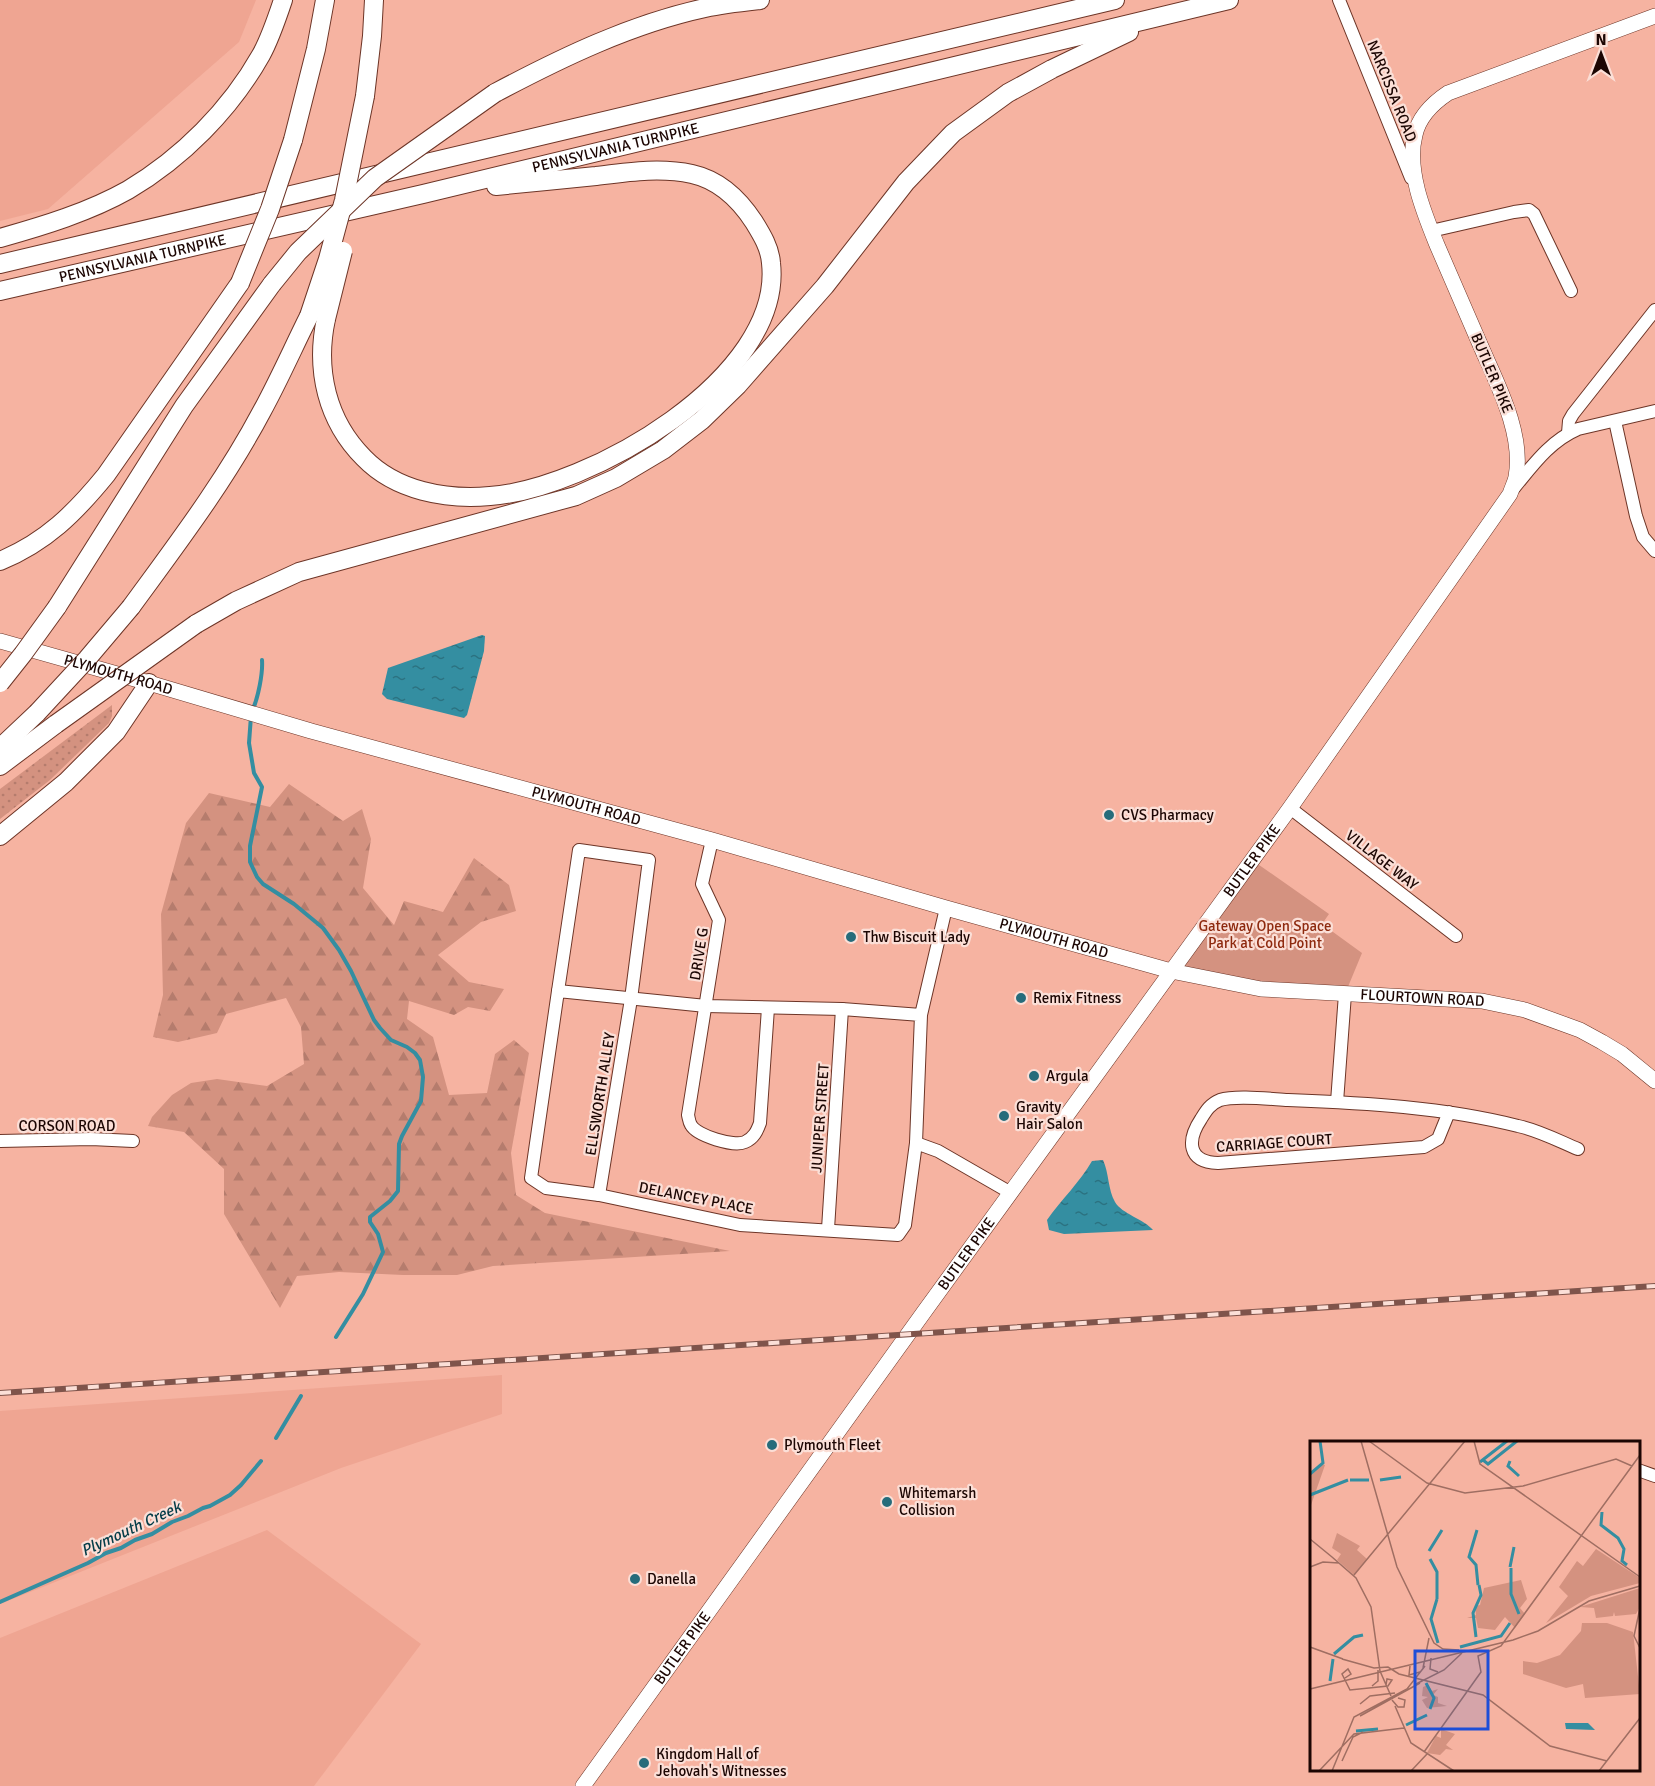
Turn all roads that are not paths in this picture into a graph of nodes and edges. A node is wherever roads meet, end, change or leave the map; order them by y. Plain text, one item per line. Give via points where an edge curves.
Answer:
1 (283, 0) edge
2 (325, 0) edge
3 (374, 0) edge
4 (760, 0) edge
5 (1115, 0) edge
6 (1229, 0) edge
7 (1339, 0) edge
8 (1655, 16) edge
9 (1156, 18) junction
10 (1417, 193) junction
11 (423, 194) junction
12 (1431, 231) junction
13 (0, 238) edge
14 (0, 264) edge
15 (240, 283) junction
16 (1571, 291) dead end
17 (0, 293) edge
18 (1655, 310) edge
19 (317, 317) junction
20 (184, 406) junction
21 (1655, 411) edge
22 (1615, 421) junction
23 (1568, 433) junction
24 (1509, 494) junction
25 (1655, 551) edge
26 (0, 561) edge
27 (0, 641) edge
28 (0, 683) edge
29 (149, 683) junction
30 (0, 748) edge
31 (0, 766) edge
32 (1290, 807) junction
33 (0, 836) edge
34 (712, 840) junction
35 (579, 850) joint
36 (945, 908) junction
37 (1456, 936) dead end
38 (1171, 971) junction
39 (558, 991) junction
40 (1344, 994) junction
41 (631, 999) junction
42 (706, 1005) junction
43 (768, 1008) junction
44 (842, 1010) junction
45 (921, 1015) junction
46 (1655, 1082) edge
47 (1337, 1102) junction
48 (1449, 1112) junction
49 (0, 1141) edge
50 (133, 1141) dead end
51 (916, 1143) junction
52 (1578, 1149) dead end
53 (1011, 1193) junction
54 (598, 1194) junction
55 (828, 1229) junction
56 (1640, 1470) edge
57 (1655, 1476) edge
58 (583, 1786) edge

1 - 13 highway via 262,54 220,112 188,146 126,191
2 - 15 highway, bridge via 293,140
3 - 19 highway, bridge via 355,198
4 - 20 highway, bridge via 705,8 645,25 559,60 495,93 375,178 298,252
5 - 14 highway, PENNSYLVANIA TURNPIKE
6 - 9 highway, PENNSYLVANIA TURNPIKE
7 - 10 street, NARCISSA ROAD
8 - 10 main road, BUTLER PIKE via 1438,100 1424,115 1414,136
9 - 11 highway, PENNSYLVANIA TURNPIKE
9 - 31 highway, bridge via 1008,93 953,133 906,182 825,286 738,385 663,450 576,496 299,572 236,601 150,655
10 - 12 main road, BUTLER PIKE
11 - 17 highway, PENNSYLVANIA TURNPIKE
11 - 19 highway via 642,171 691,174 708,180 738,200 767,246 771,290 759,327 716,383 647,438 575,474 534,488 462,498 396,481 373,468 346,437 329,404
12 - 16 street via 1529,210
12 - 24 main road, BUTLER PIKE via 1509,413 1517,455 1516,477
15 - 20 highway
15 - 26 highway via 106,475 46,536
18 - 23 street via 1573,414
19 - 30 highway, bridge via 191,525 87,659
20 - 28 highway, bridge via 57,607
21 - 22 street
22 - 23 street
22 - 25 street via 1636,516 1643,537
23 - 24 street via 1540,456
24 - 32 main road, BUTLER PIKE
27 - 29 main road, PLYMOUTH ROAD
29 - 33 highway via 116,732 66,782
29 - 34 main road, PLYMOUTH ROAD
32 - 37 street, VILLAGE WAY
32 - 38 main road, BUTLER PIKE
34 - 36 main road, PLYMOUTH ROAD
34 - 42 street, DRIVE G via 702,884 719,920
35 - 39 street, DELANCEY PLACE
35 - 41 street, ELLSWORTH ALLEY via 649,860
36 - 38 main road, PLYMOUTH ROAD
36 - 45 street, DELANCEY PLACE
38 - 40 main road, FLOURTOWN ROAD via 1261,989
38 - 53 main road, BUTLER PIKE
39 - 41 street
39 - 54 street, DELANCEY PLACE via 531,1178 546,1188
40 - 46 main road, FLOURTOWN ROAD via 1482,1001 1525,1010 1602,1042
40 - 47 street
41 - 42 street
41 - 54 street, ELLSWORTH ALLEY
42 - 43 street
42 - 43 street, DRIVE G via 688,1115 691,1125 701,1134 736,1143 755,1135 760,1123
43 - 44 street
44 - 45 street
44 - 55 street, JUNIPER STREET
45 - 51 street, DELANCEY PLACE
47 - 48 street, CARRIAGE COURT
47 - 48 street, CARRIAGE COURT via 1221,1100 1207,1109 1194,1129 1192,1144 1200,1159 1207,1163 1424,1147 1438,1139
48 - 52 street, CARRIAGE COURT via 1521,1126
49 - 50 street, CORSON ROAD
51 - 53 street via 938,1151
51 - 55 street, DELANCEY PLACE via 905,1225 898,1235
53 - 58 main road, BUTLER PIKE
54 - 55 street, DELANCEY PLACE via 740,1225
56 - 57 street

